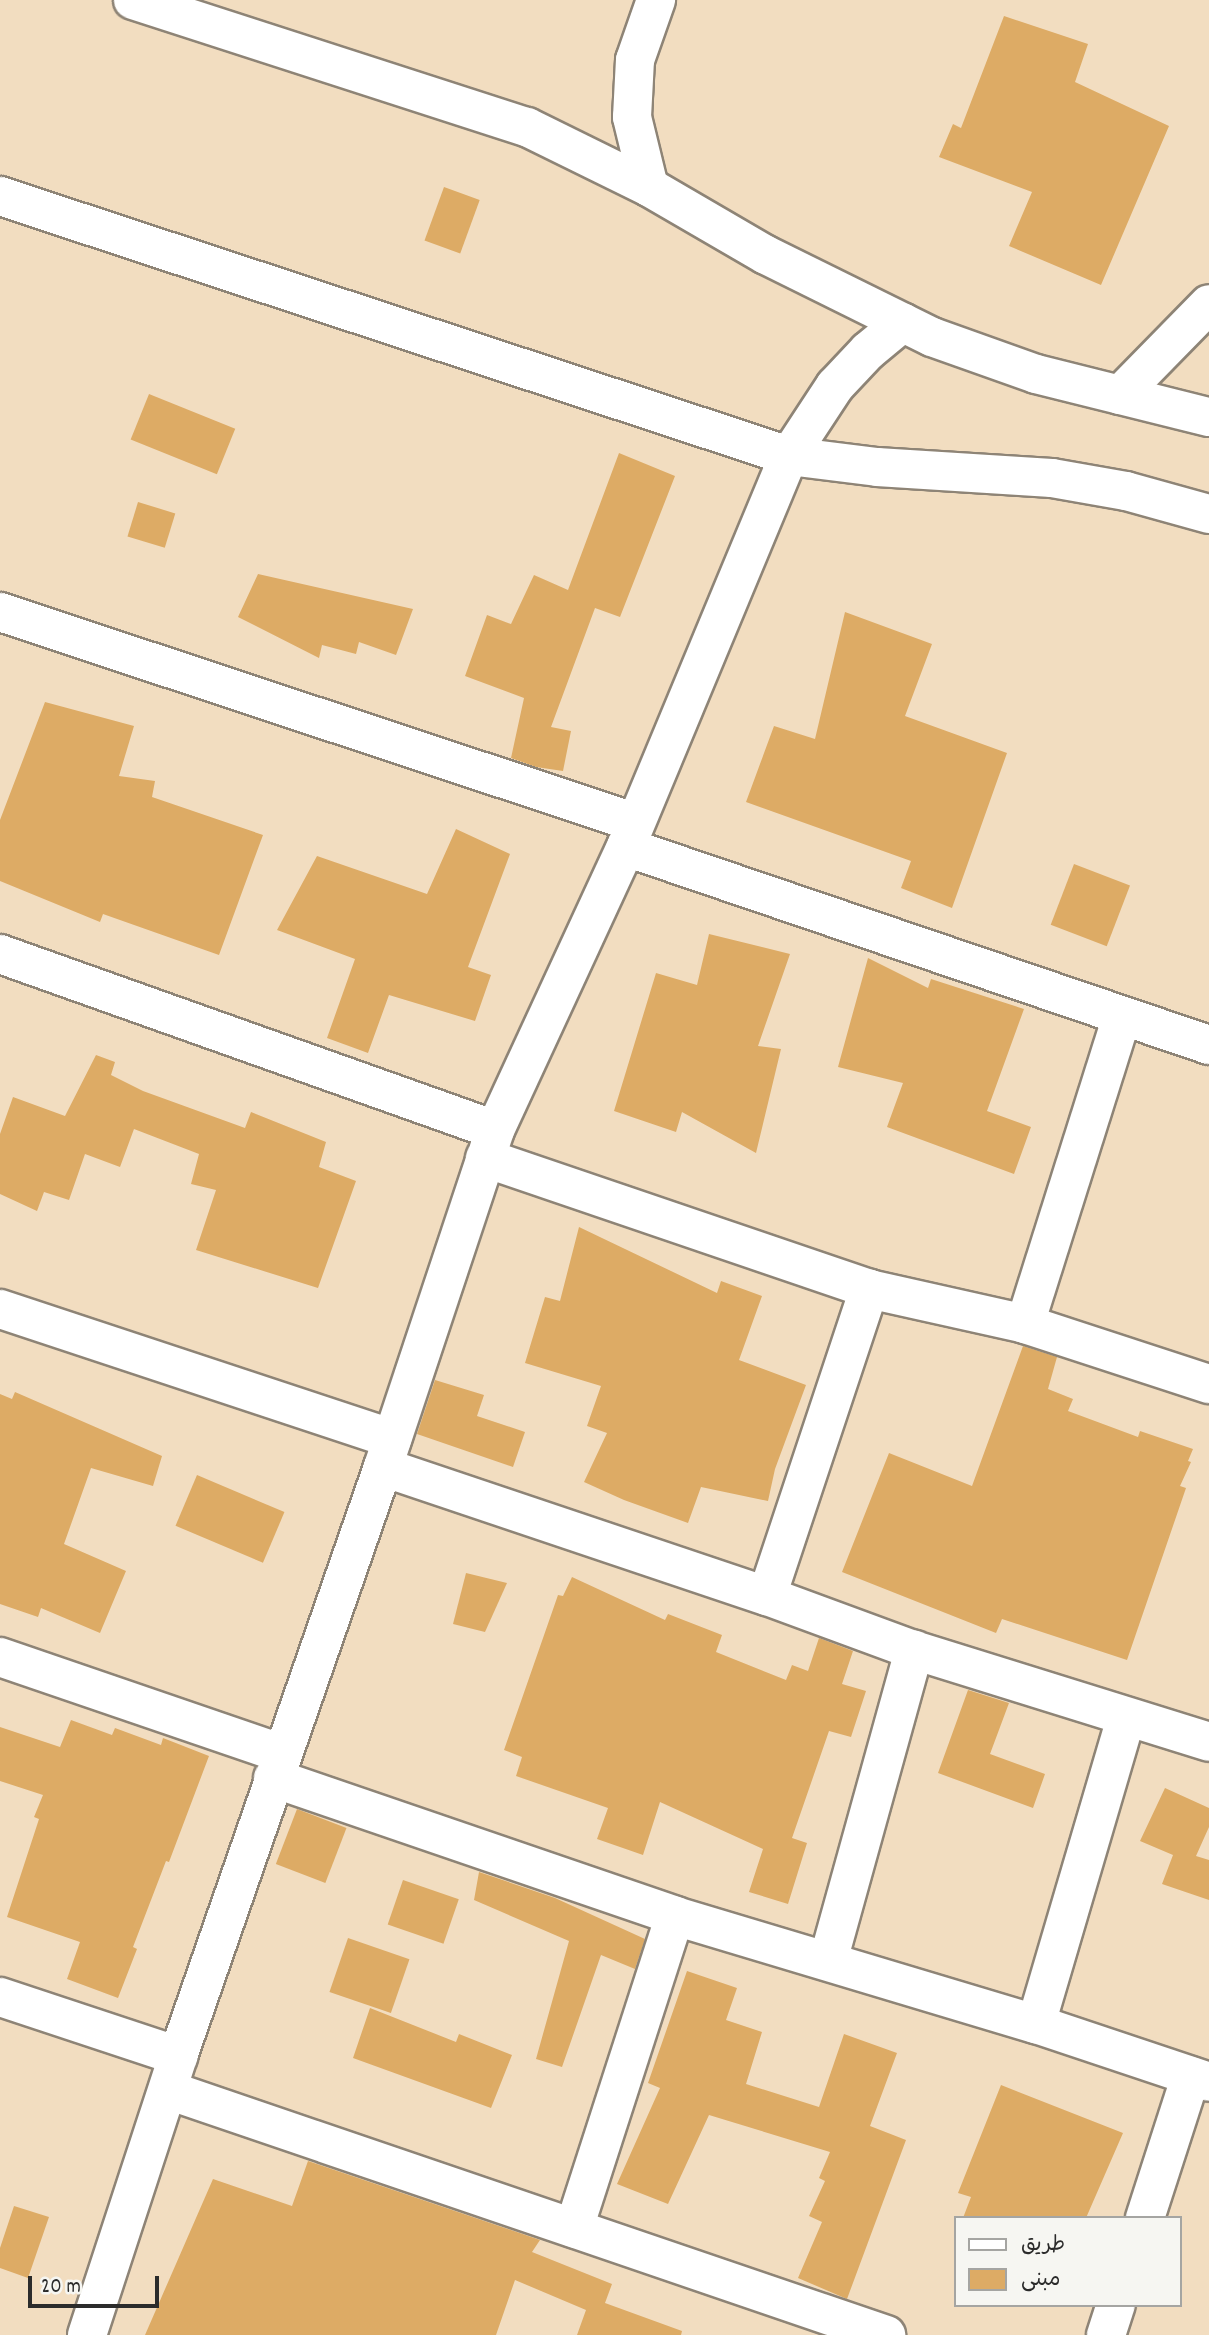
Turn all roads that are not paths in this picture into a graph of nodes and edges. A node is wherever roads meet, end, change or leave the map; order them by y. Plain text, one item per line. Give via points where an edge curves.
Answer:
1 (133, 0) edge
2 (656, 0) edge
3 (649, 187) junction
4 (0, 196) edge
5 (1209, 304) edge
6 (902, 322) junction
7 (1120, 395) junction
8 (1209, 417) edge
9 (789, 456) junction
10 (1209, 513) edge
11 (0, 612) edge
12 (630, 835) junction
13 (0, 954) edge
14 (1122, 1016) junction
15 (1209, 1045) edge
16 (490, 1144) junction
17 (869, 1289) junction
18 (0, 1309) edge
19 (1025, 1324) junction
20 (1209, 1384) edge
21 (387, 1453) junction
22 (767, 1596) junction
23 (914, 1650) junction
24 (0, 1657) edge
25 (1126, 1719) junction
26 (1209, 1742) edge
27 (277, 1765) junction
28 (675, 1916) junction
29 (828, 1961) junction
30 (0, 1997) edge
31 (1036, 2024) junction
32 (173, 2073) junction
33 (1200, 2079) edge
34 (1146, 2216) edge
35 (574, 2228) junction
36 (1115, 2307) edge
37 (823, 2326) edge
38 (87, 2335) edge
39 (887, 2335) edge
40 (1106, 2335) edge

1 - 3 street via 527,127
2 - 3 street via 635,60 632,117
3 - 6 street via 766,255
4 - 9 street
5 - 7 street
6 - 7 street via 1035,374
6 - 9 street via 835,386
7 - 8 street
9 - 10 street via 877,467 1052,478
9 - 12 street
11 - 12 street
12 - 14 street
12 - 16 street
13 - 16 street
14 - 15 street
14 - 19 street
16 - 17 street
16 - 21 street
17 - 19 street
17 - 22 street
18 - 21 street
19 - 20 street
21 - 22 street
21 - 27 street
22 - 23 street
23 - 25 street
23 - 29 street
24 - 27 street
25 - 26 street
25 - 31 street
27 - 28 street
27 - 32 street
28 - 29 street
28 - 35 street
29 - 31 street
30 - 32 street
31 - 33 street
32 - 35 street
32 - 38 street
33 - 34 street
35 - 37 street
36 - 40 street
37 - 39 street

